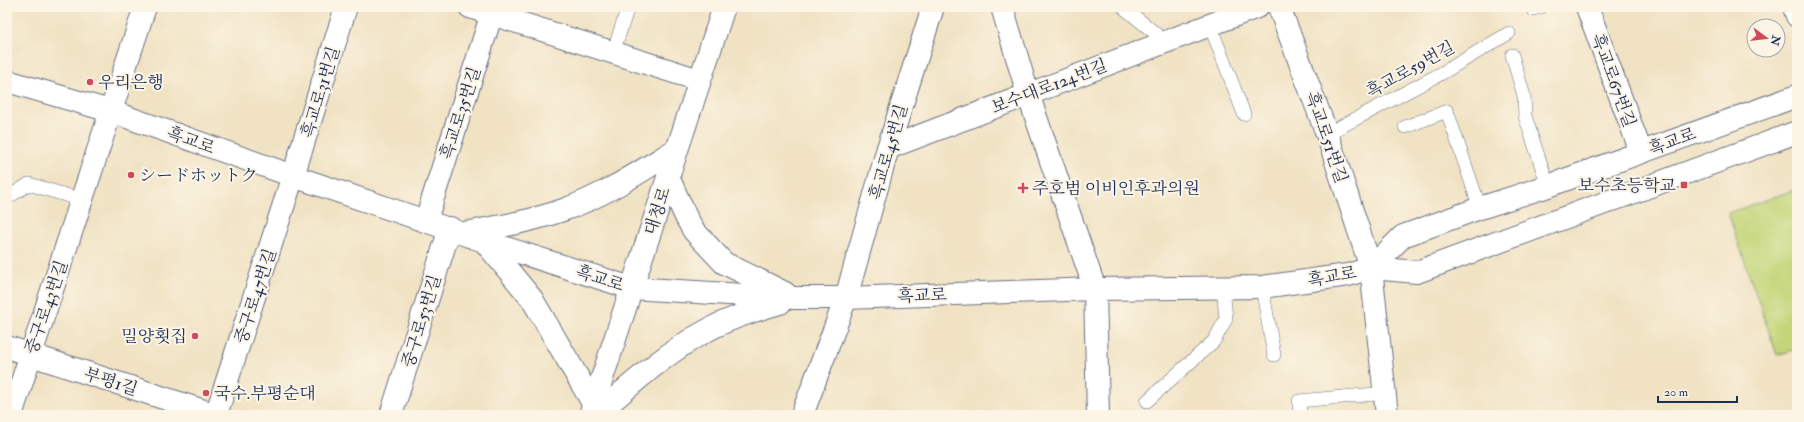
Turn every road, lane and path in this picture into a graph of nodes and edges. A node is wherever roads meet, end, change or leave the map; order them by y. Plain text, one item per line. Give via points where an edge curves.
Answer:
1 (145, 7) edge
2 (346, 7) edge
3 (470, 7) edge
4 (628, 7) edge
5 (724, 7) edge
6 (933, 7) edge
7 (1002, 7) edge
8 (1123, 7) edge
9 (1257, 7) edge
10 (1279, 7) edge
11 (1532, 7) edge
12 (1541, 7) edge
13 (1587, 7) edge
14 (1794, 7) edge
15 (493, 10) edge
16 (1797, 16) edge
17 (1210, 25) junction
18 (1509, 33) dead end
19 (1166, 42) junction
20 (613, 53) junction
21 (1512, 55) dead end
22 (699, 80) junction
23 (7, 81) edge
24 (1028, 94) junction
25 (1797, 96) edge
26 (110, 111) junction
27 (1244, 114) dead end
28 (1405, 127) dead end
29 (1797, 132) edge
30 (1327, 134) junction
31 (888, 148) junction
32 (677, 149) junction
33 (1641, 152) junction
34 (293, 176) junction
35 (668, 177) junction
36 (1548, 186) junction
37 (7, 198) edge
38 (82, 200) junction
39 (1480, 208) junction
40 (426, 220) junction
41 (466, 234) junction
42 (1371, 268) junction
43 (1223, 287) junction
44 (1262, 287) junction
45 (631, 288) junction
46 (1095, 289) junction
47 (795, 298) junction
48 (846, 298) junction
49 (7, 347) edge
50 (30, 354) junction
51 (1274, 355) dead end
52 (1386, 393) junction
53 (1147, 400) dead end
54 (593, 412) edge
55 (11, 415) edge
56 (216, 415) edge
57 (391, 415) edge
58 (802, 415) edge
59 (1098, 415) edge
60 (1300, 415) edge
61 (1387, 415) edge

1 - 26 street, 중구로43번길
2 - 34 street, 흑교로31번길
3 - 15 street
4 - 20 lane
5 - 22 street, 대청로
6 - 31 street, 흑교로45번길
7 - 24 street
8 - 19 lane
9 - 17 street, 보수대로124번길
10 - 30 street, 흑교로51번길
11 - 12 lane
13 - 33 street, 흑교로67번길
14 - 16 street
15 - 20 street
15 - 40 street, 흑교로35번길
17 - 19 street, 보수대로124번길
17 - 27 lane
18 - 30 lane, 흑교로59번길 via 1444,72
19 - 24 street, 보수대로124번길
20 - 22 street
21 - 36 lane via 1524,96 1525,116
22 - 32 street, 대청로
23 - 26 street, 흑교로
24 - 31 street, 보수대로124번길
24 - 46 street
25 - 33 street, 흑교로
26 - 34 street, 흑교로
26 - 38 street, 중구로43번길
28 - 39 lane via 1448,111
29 - 42 street via 1417,272
30 - 42 street, 흑교로51번길
31 - 48 street, 흑교로45번길
32 - 35 street, 대청로
32 - 41 street via 616,186 564,210
33 - 36 street, 흑교로
34 - 40 street, 흑교로
34 - 56 street, 중구로47번길
35 - 45 street, 대청로
35 - 47 street via 694,231 724,263
36 - 39 street, 흑교로
37 - 38 lane via 29,184
38 - 50 street, 중구로43번길
39 - 42 street, 흑교로 via 1403,236
40 - 41 street, 흑교로
41 - 45 street, 흑교로
41 - 54 street via 532,299
41 - 57 street, 중구로53번길
42 - 44 street, 흑교로 via 1348,275
42 - 52 street, 흑교로51번길
43 - 44 street, 흑교로
43 - 46 street, 흑교로
43 - 53 lane via 1226,319 1214,341
44 - 51 lane
45 - 47 street, 흑교로
45 - 54 street, 대청로
46 - 48 street, 흑교로
46 - 59 street
47 - 48 street, 흑교로
47 - 54 street via 748,312 706,331 664,357
48 - 58 street, 흑교로45번길
49 - 50 street, 부평1길
50 - 55 street, 중구로43번길
50 - 56 street, 부평1길
52 - 60 lane via 1300,401
52 - 61 street, 흑교로51번길

